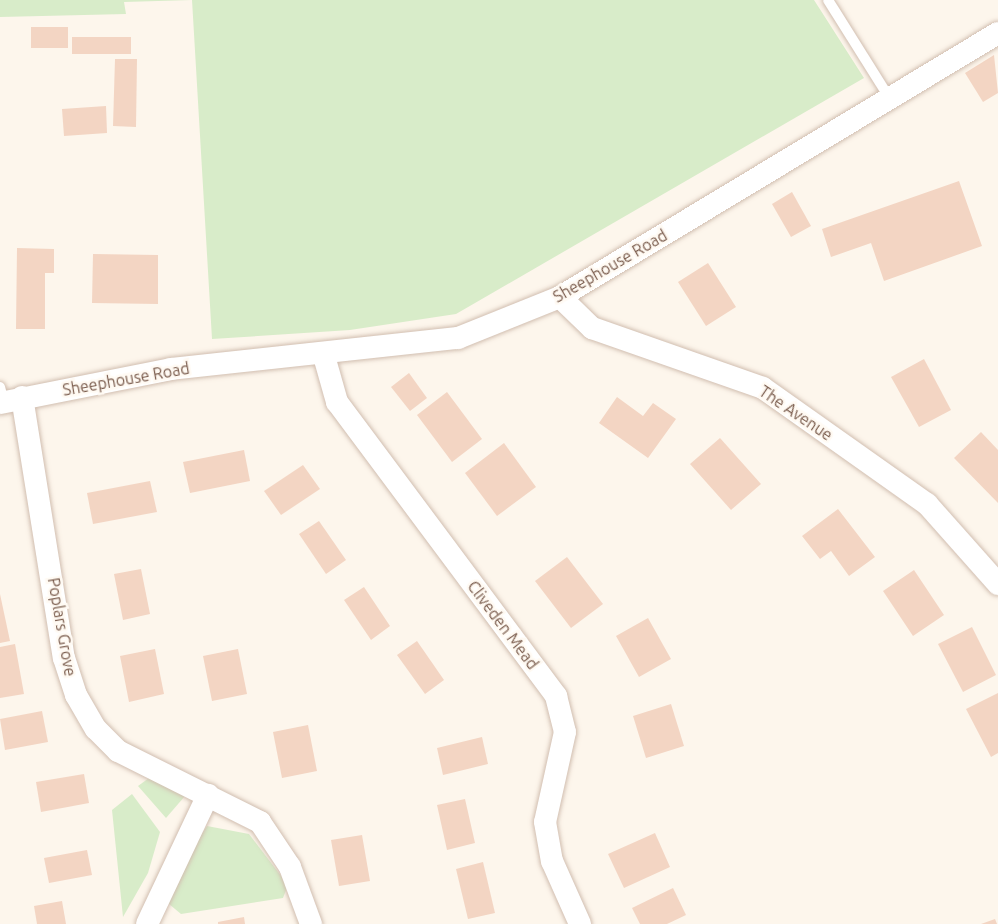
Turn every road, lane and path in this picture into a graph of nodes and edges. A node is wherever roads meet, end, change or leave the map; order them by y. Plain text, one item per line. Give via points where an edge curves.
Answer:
1 (828, 0) edge
2 (998, 33) edge
3 (890, 100) junction
4 (560, 297) junction
5 (324, 356) junction
6 (6, 397) edge
7 (998, 584) edge
8 (208, 795) junction
9 (147, 924) edge
10 (311, 924) edge
11 (580, 924) edge

1 - 3 lane
2 - 3 street, Sheephouse Road
3 - 4 street, Sheephouse Road
4 - 5 street, Sheephouse Road via 458,338
4 - 7 street, The Avenue via 592,328 763,388 927,504
5 - 6 street, Sheephouse Road via 171,369
5 - 11 street, Cliveden Mead via 337,402 556,696 565,732 545,822 552,861
6 - 8 street, Poplars Grove via 64,658 76,695 96,729 118,751
8 - 9 street
8 - 10 street, Poplars Grove via 260,822 290,867

